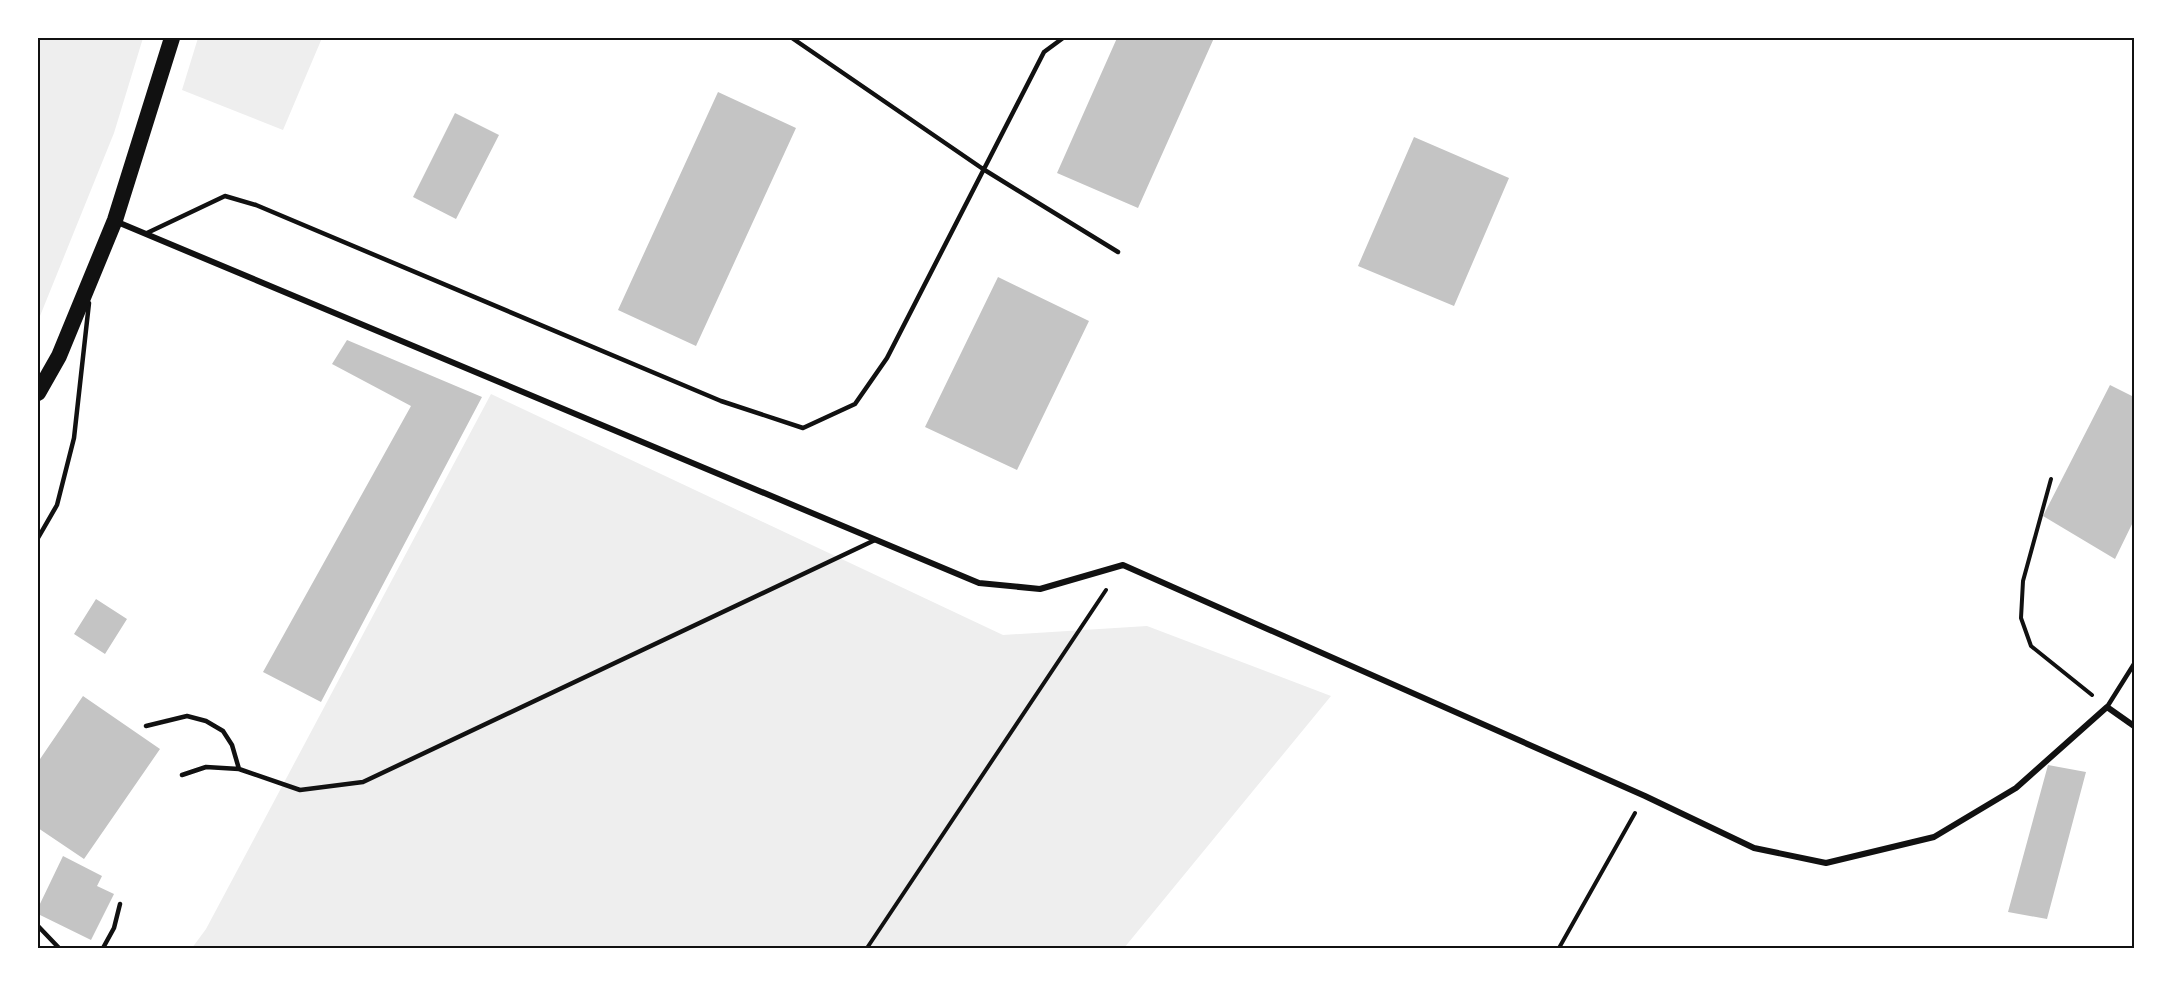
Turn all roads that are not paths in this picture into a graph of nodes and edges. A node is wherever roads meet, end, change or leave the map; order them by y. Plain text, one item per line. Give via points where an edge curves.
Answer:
1 (172, 38) edge
2 (792, 38) edge
3 (1063, 38) edge
4 (983, 169) junction
5 (115, 220) junction
6 (147, 233) junction
7 (1118, 252) dead end
8 (92, 273) junction
9 (38, 393) edge
10 (38, 538) edge
11 (875, 540) junction
12 (2134, 664) edge
13 (2107, 707) junction
14 (146, 726) dead end
15 (2134, 726) edge
16 (239, 769) junction
17 (182, 775) dead end
18 (120, 904) dead end
19 (38, 926) edge
20 (59, 948) edge
21 (103, 948) edge

1 - 5 highway
2 - 4 lane
3 - 4 lane via 1044,52
4 - 6 lane via 887,358 855,404 803,428 721,400 256,205 225,196
4 - 7 lane
5 - 6 street
5 - 8 highway
6 - 11 street
8 - 9 highway via 59,356
8 - 10 lane via 74,438 57,505
11 - 13 street via 979,583 1040,589 1123,565 1754,848 1826,863 1934,837 2016,788
11 - 16 lane via 363,782 300,790
12 - 13 lane
13 - 15 street
14 - 16 lane via 187,716 206,721 223,731
16 - 17 lane via 206,767
18 - 21 lane via 114,928
19 - 20 lane

